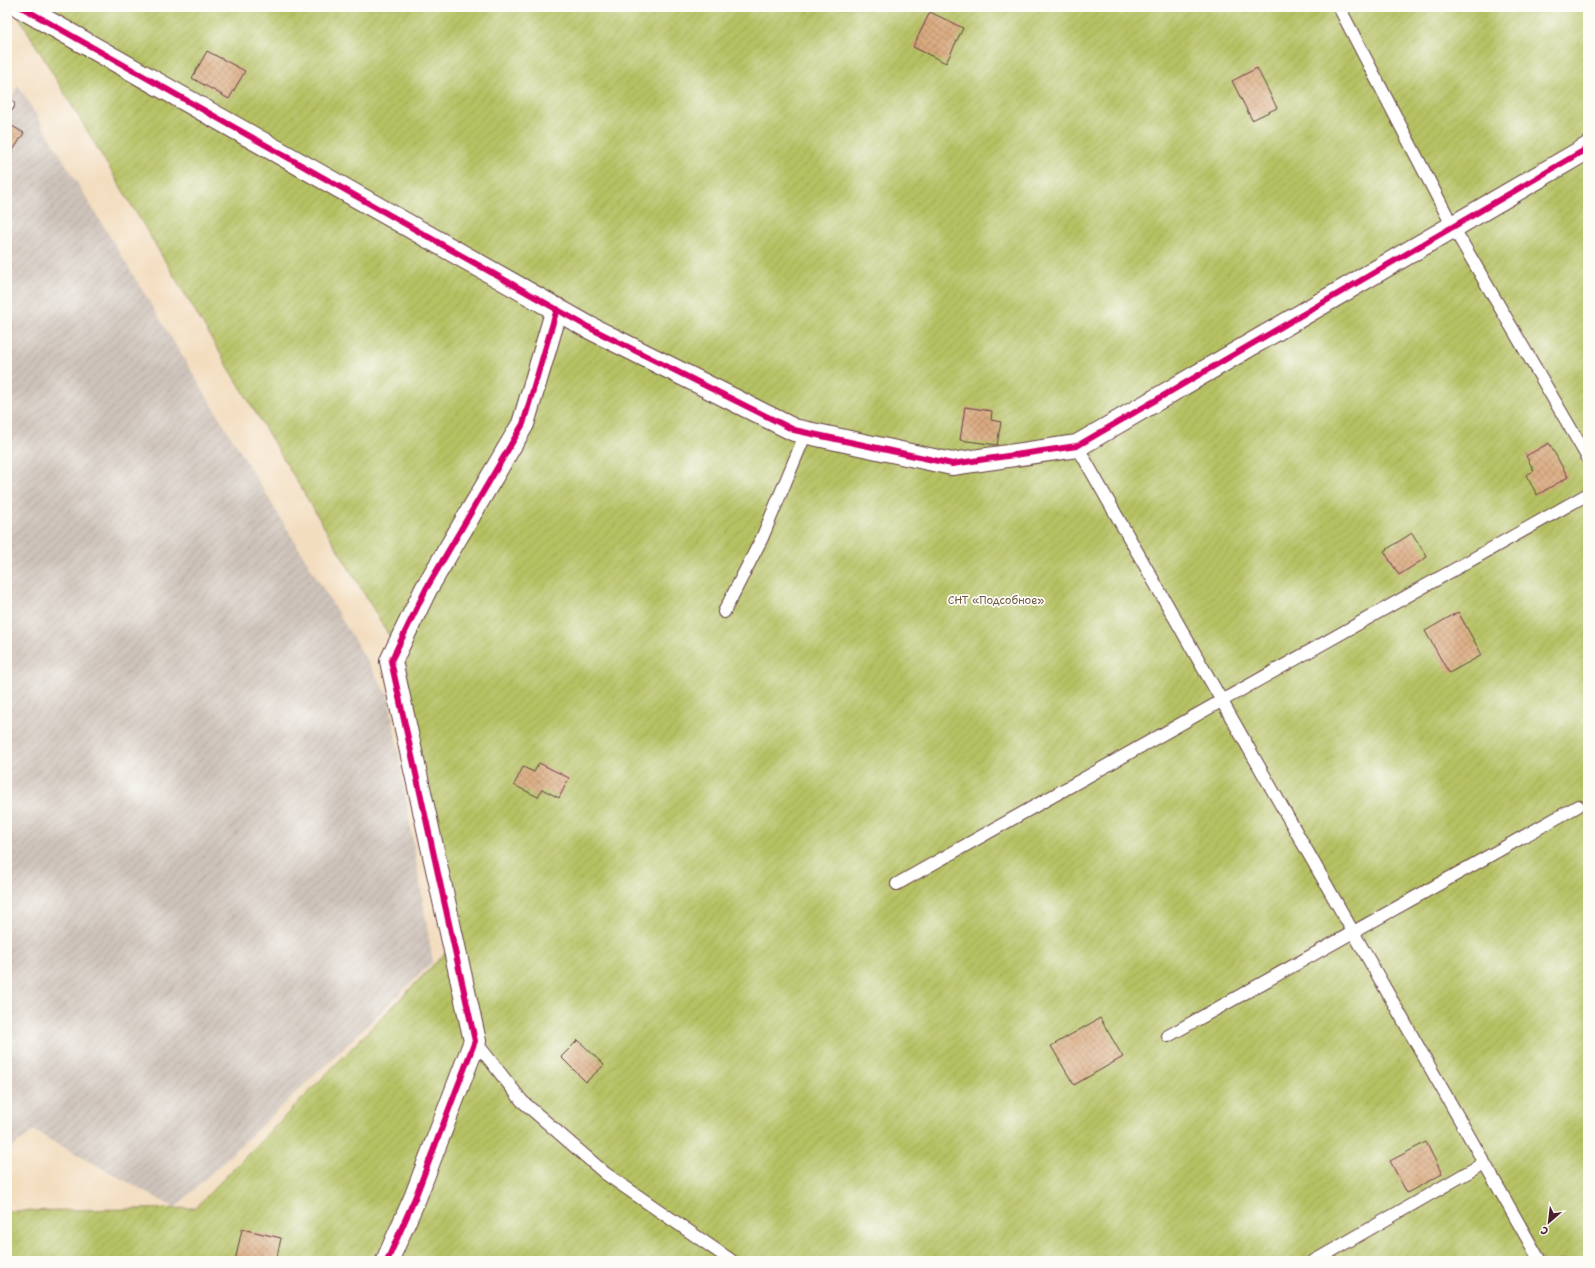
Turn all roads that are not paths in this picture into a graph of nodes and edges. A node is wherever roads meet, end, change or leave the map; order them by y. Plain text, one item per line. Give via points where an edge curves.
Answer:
1 (21, 7) edge
2 (1339, 7) edge
3 (1588, 148) edge
4 (1453, 227) junction
5 (556, 309) junction
6 (806, 433) junction
7 (1077, 446) junction
8 (1588, 458) edge
9 (1588, 494) edge
10 (724, 612) dead end
11 (1222, 701) junction
12 (1578, 806) dead end
13 (897, 884) dead end
14 (1353, 933) junction
15 (1168, 1036) dead end
16 (475, 1042) junction
17 (1484, 1163) junction
18 (387, 1261) edge
19 (732, 1261) edge
20 (1314, 1261) edge
21 (1540, 1261) edge

1 - 5 street
2 - 4 lane
3 - 4 street
4 - 7 street
4 - 8 lane
5 - 6 street via 794,430
5 - 16 street via 523,424 426,589 391,661
6 - 7 street via 952,464
6 - 10 lane via 762,538
7 - 11 lane
9 - 11 lane
11 - 13 lane
11 - 14 lane
12 - 14 lane
14 - 15 lane
14 - 17 lane
16 - 18 street via 415,1198
16 - 19 lane via 522,1101 606,1174
17 - 20 lane
17 - 21 lane

